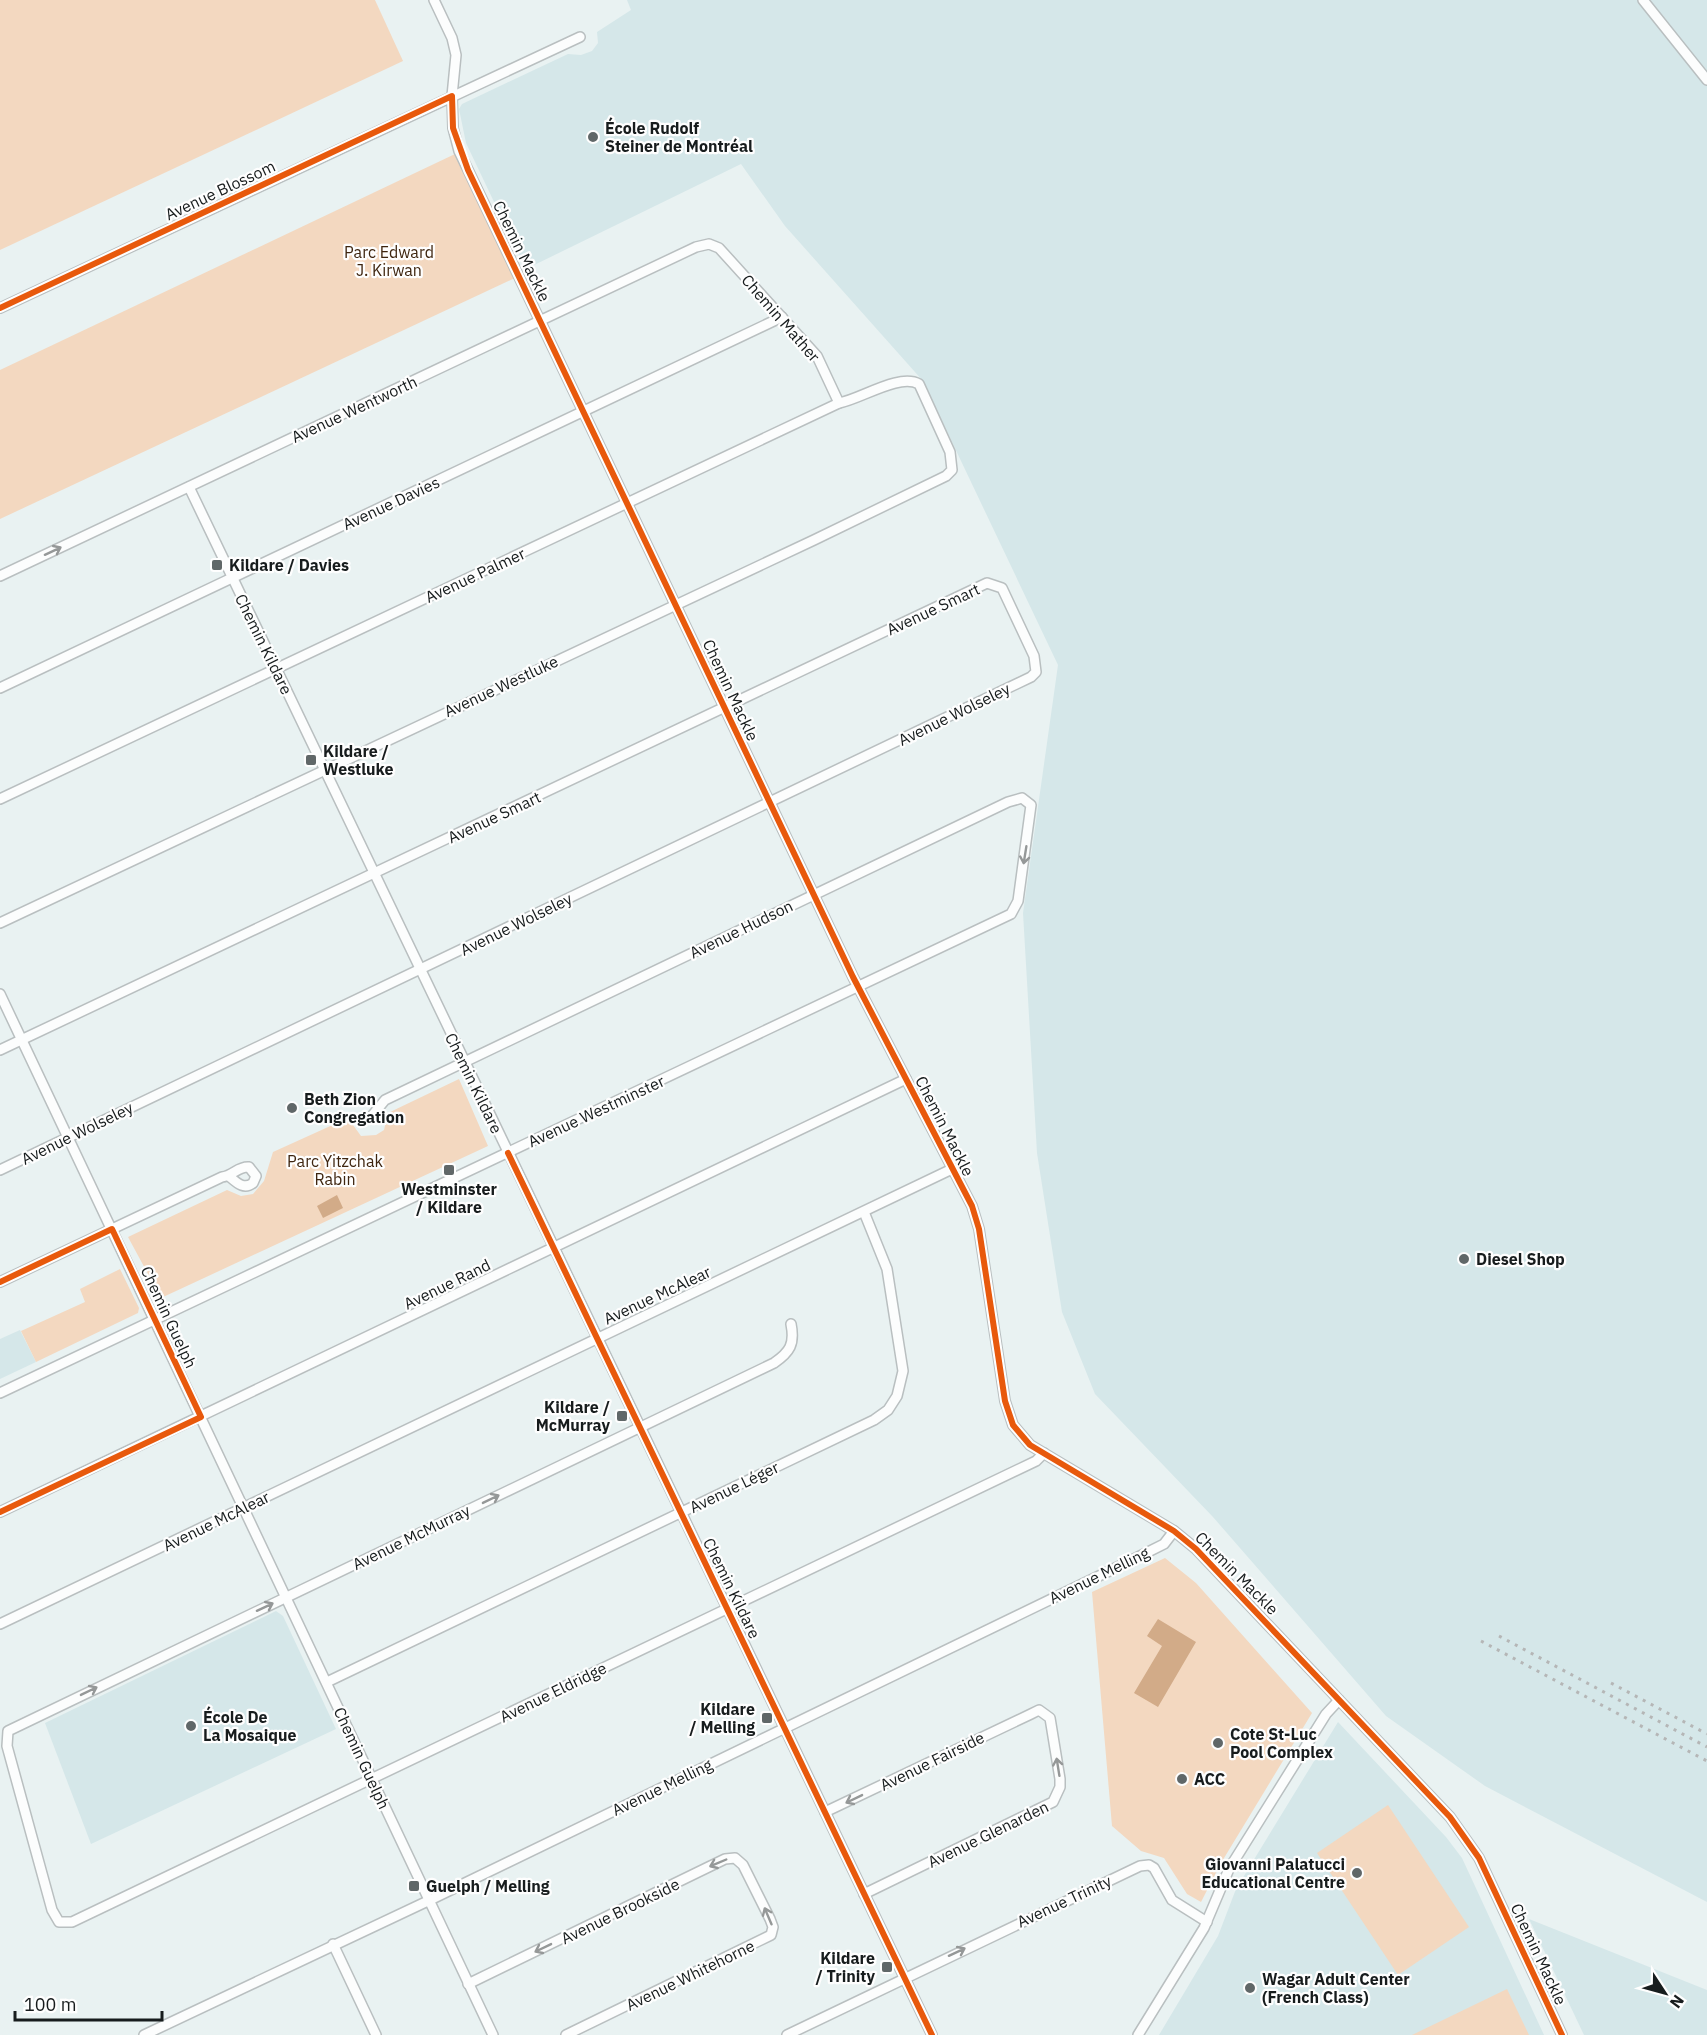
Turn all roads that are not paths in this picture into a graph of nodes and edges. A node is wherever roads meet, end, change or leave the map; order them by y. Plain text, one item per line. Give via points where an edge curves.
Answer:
1 (434, 0) edge
2 (1643, 0) edge
3 (580, 37) dead end
4 (1707, 80) edge
5 (452, 96) junction
6 (709, 244) joint
7 (0, 308) edge
8 (782, 317) junction
9 (540, 321) junction
10 (839, 404) junction
11 (583, 413) junction
12 (935, 419) joint
13 (189, 487) junction
14 (627, 503) junction
15 (0, 576) edge
16 (232, 578) junction
17 (987, 583) joint
18 (675, 604) junction
19 (276, 669) junction
20 (0, 688) edge
21 (725, 708) junction
22 (324, 770) junction
23 (1018, 798) joint
24 (0, 799) edge
25 (770, 803) junction
26 (374, 873) junction
27 (814, 894) junction
28 (0, 922) edge
29 (420, 970) junction
30 (858, 986) junction
31 (0, 994) edge
32 (22, 1039) junction
33 (0, 1050) edge
34 (465, 1061) junction
35 (906, 1079) junction
36 (371, 1117) dead end
37 (69, 1137) junction
38 (508, 1153) junction
39 (952, 1169) junction
40 (0, 1170) edge
41 (230, 1177) dead end
42 (864, 1212) junction
43 (112, 1229) junction
44 (553, 1248) junction
45 (0, 1282) edge
46 (155, 1321) junction
47 (791, 1324) dead end
48 (597, 1339) junction
49 (0, 1393) edge
50 (201, 1417) junction
51 (640, 1428) junction
52 (1044, 1453) junction
53 (244, 1508) junction
54 (0, 1512) edge
55 (680, 1513) junction
56 (1174, 1532) junction
57 (286, 1597) junction
58 (727, 1609) junction
59 (0, 1624) edge
60 (327, 1682) junction
61 (1339, 1700) junction
62 (1039, 1710) joint
63 (784, 1727) junction
64 (372, 1779) junction
65 (825, 1812) junction
66 (757, 1892) joint
67 (864, 1894) junction
68 (430, 1900) junction
69 (59, 1922) joint
70 (1207, 1922) junction
71 (333, 1944) junction
72 (905, 1978) junction
73 (468, 1984) junction
74 (807, 2026) junction
75 (144, 2035) edge
76 (376, 2035) edge
77 (493, 2035) edge
78 (566, 2035) edge
79 (787, 2035) edge
80 (812, 2035) edge
81 (932, 2035) edge
82 (1138, 2035) edge
83 (1562, 2035) edge

1 - 5 street, Chemin Mackle via 456,55
2 - 4 street
3 - 5 street, Avenue Blossom
5 - 7 street, Avenue Blossom
5 - 9 street, Chemin Mackle via 453,128 459,151
6 - 8 street, Chemin Mather via 719,248
6 - 9 street, Avenue Wentworth
8 - 10 street, Chemin Mather via 817,356
8 - 11 street, Avenue Davies
9 - 11 street, Chemin Mackle
9 - 13 street, Avenue Wentworth
10 - 12 street, Avenue Palmer via 912,380 919,384
10 - 14 street, Avenue Palmer
11 - 14 street, Chemin Mackle
11 - 16 street, Avenue Davies
12 - 18 street, Avenue Westluke via 953,462 952,470 945,476
15 -> 13 street, Avenue Wentworth
13 - 16 street, Chemin Kildare
14 - 18 street, Chemin Mackle
14 - 19 street, Avenue Palmer
16 - 19 street, Chemin Kildare
16 - 20 street, Avenue Davies
17 - 21 street, Avenue Smart
17 - 25 street, Avenue Wolseley via 1002,588 1034,656 1036,672
18 - 21 street, Chemin Mackle
18 - 22 street, Avenue Westluke
19 - 22 street, Chemin Kildare
19 - 24 street, Avenue Palmer
21 - 25 street, Chemin Mackle
21 - 26 street, Avenue Smart
22 - 26 street, Chemin Kildare
22 - 28 street, Avenue Westluke
23 - 27 street, Avenue Hudson
23 -> 30 street, Avenue Westminster via 1028,801 1032,812 1014,911
25 - 27 street, Chemin Mackle
25 - 29 street, Avenue Wolseley
26 - 29 street, Chemin Kildare
26 - 32 street, Avenue Smart
27 - 30 street, Chemin Mackle
27 - 34 street, Avenue Hudson
29 - 34 street, Chemin Kildare
29 - 37 street, Avenue Wolseley
30 - 35 street, Chemin Mackle
30 - 38 street, Avenue Westminster
31 - 32 street, Chemin Guelph
32 - 33 street, Avenue Smart
32 - 37 street, Chemin Guelph
34 - 36 street, Avenue Hudson via 385,1100
34 - 38 street, Chemin Kildare
35 - 39 street, Chemin Mackle
35 - 44 street, Avenue Rand
37 - 40 street, Avenue Wolseley
37 - 43 street, Chemin Guelph
38 - 44 street, Chemin Kildare
38 - 46 street, Avenue Westminster
39 - 42 street, Avenue McAlear
39 - 52 street, Chemin Mackle via 977,1223 1008,1414 1019,1434
41 - 43 street
42 - 48 street, Avenue McAlear
42 - 55 street, Avenue Léger via 885,1262 902,1366 901,1387 892,1406 874,1420
43 - 45 street
43 - 46 street, Chemin Guelph
44 - 48 street, Chemin Kildare
44 - 50 street, Avenue Rand
46 - 49 street, Avenue Westminster
46 - 50 street, Chemin Guelph
47 - 51 street, Avenue McMurray via 794,1337 787,1354
48 - 51 street, Chemin Kildare
48 - 53 street, Avenue McAlear
50 - 53 street, Chemin Guelph
50 - 54 street, Avenue Rand
51 - 55 street, Chemin Kildare
57 -> 51 street, Avenue McMurray
52 - 56 street, Chemin Mackle
52 - 58 street, Avenue Eldridge via 1036,1461
53 - 57 street, Chemin Guelph
53 - 59 street, Avenue McAlear
55 - 58 street, Chemin Kildare
55 - 60 street, Avenue Léger
56 - 61 street, Chemin Mackle via 1210,1562
56 - 63 street, Avenue Melling via 1164,1544
57 - 60 street, Chemin Guelph
69 -> 57 street, Avenue McMurray via 52,1910 6,1733
58 - 63 street, Chemin Kildare
58 - 64 street, Avenue Eldridge
60 - 64 street, Chemin Guelph
61 - 70 street via 1328,1711 1229,1869
61 - 83 street, Chemin Mackle via 1467,1837
62 -> 65 street, Avenue Fairside
67 -> 62 street, Avenue Glenarden via 1053,1802 1060,1779 1050,1718
63 - 65 street, Chemin Kildare
63 - 68 street, Avenue Melling
64 - 68 street, Chemin Guelph
64 - 69 street, Avenue Eldridge via 72,1923
65 - 67 street, Chemin Kildare
66 -> 73 street, Avenue Brookside via 743,1865 735,1858 725,1859
78 -> 66 street, Avenue Whitehorne via 771,1935 773,1927
67 - 72 street, Chemin Kildare
68 - 71 street, Avenue Melling
68 - 73 street, Chemin Guelph
72 -> 70 street, Avenue Trinity via 1147,1865 1156,1870 1172,1900
70 - 82 street
71 - 75 street, Avenue Melling
71 - 76 street
72 - 74 street, Avenue Trinity
72 - 81 street, Chemin Kildare
73 - 77 street, Chemin Guelph
74 - 79 street, Avenue Trinity
74 - 80 street

